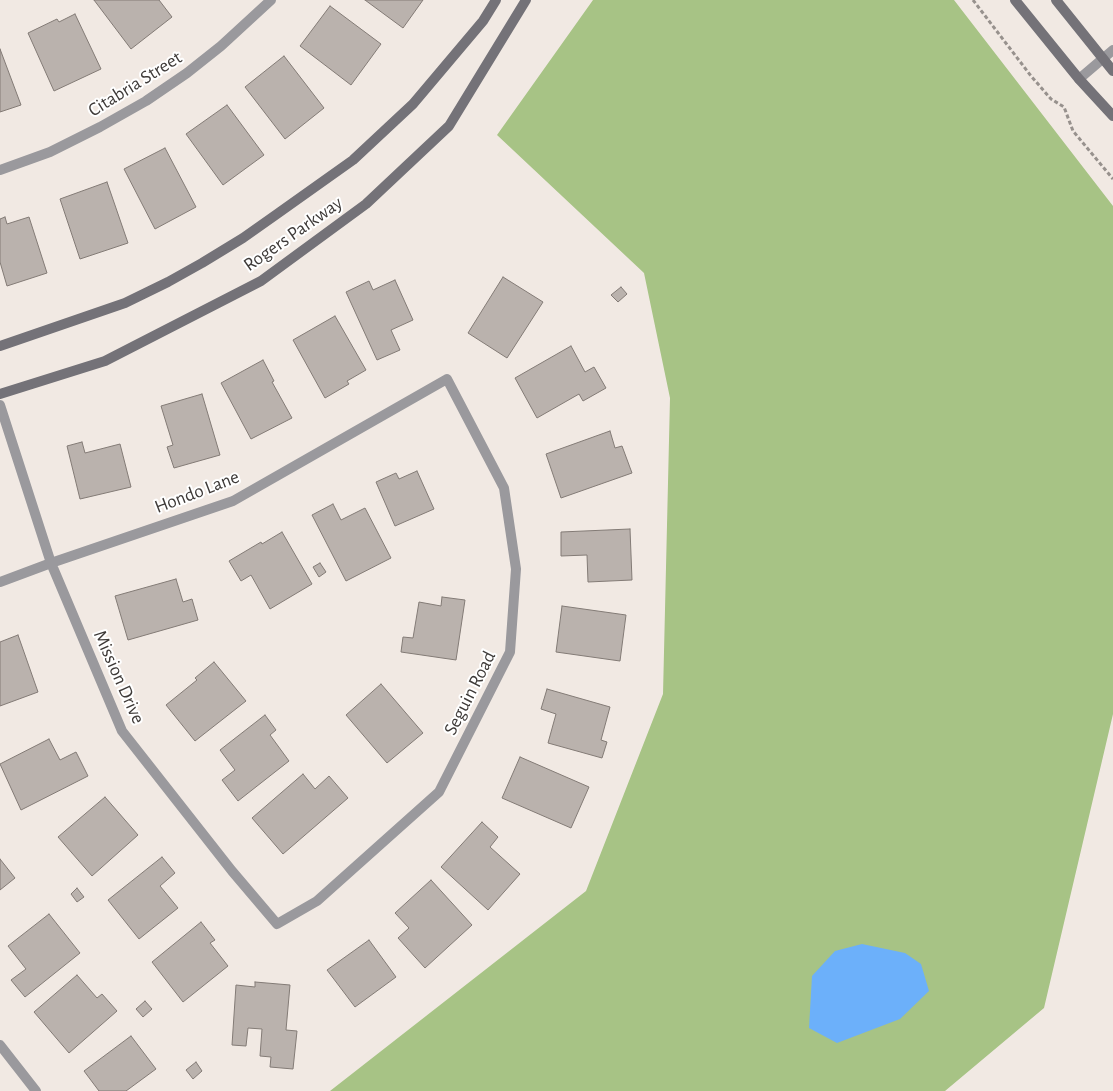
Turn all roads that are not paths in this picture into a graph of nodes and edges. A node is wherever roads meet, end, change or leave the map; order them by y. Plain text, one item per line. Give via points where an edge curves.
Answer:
1 (271, 0) edge
2 (496, 0) edge
3 (526, 0) edge
4 (1015, 0) edge
5 (1056, 0) edge
6 (1113, 50) edge
7 (1103, 59) junction
8 (1113, 71) edge
9 (1079, 79) junction
10 (1113, 116) edge
11 (0, 170) edge
12 (0, 346) edge
13 (447, 379) joint
14 (0, 394) edge
15 (0, 405) edge
16 (51, 563) junction
17 (0, 582) edge
18 (276, 924) joint
19 (0, 1045) edge
20 (36, 1091) edge

1 - 11 street, Citabria Street via 221,46 146,101 50,152
2 - 12 street, Rogers Parkway via 413,104 353,160 270,219 202,263 134,298
3 - 14 street, Rogers Parkway via 449,126 366,204 261,281 238,293 105,361
4 - 9 street
5 - 7 street
6 - 7 street
7 - 8 street
7 - 9 street
9 - 10 street
13 - 16 street, Hondo Lane via 233,501
13 - 18 street, Seguin Road via 504,488 516,569 510,652 439,792 316,901
15 - 16 street, Mission Drive
16 - 17 street, Hondo Lane
16 - 18 street, Mission Drive via 122,731
19 - 20 street

